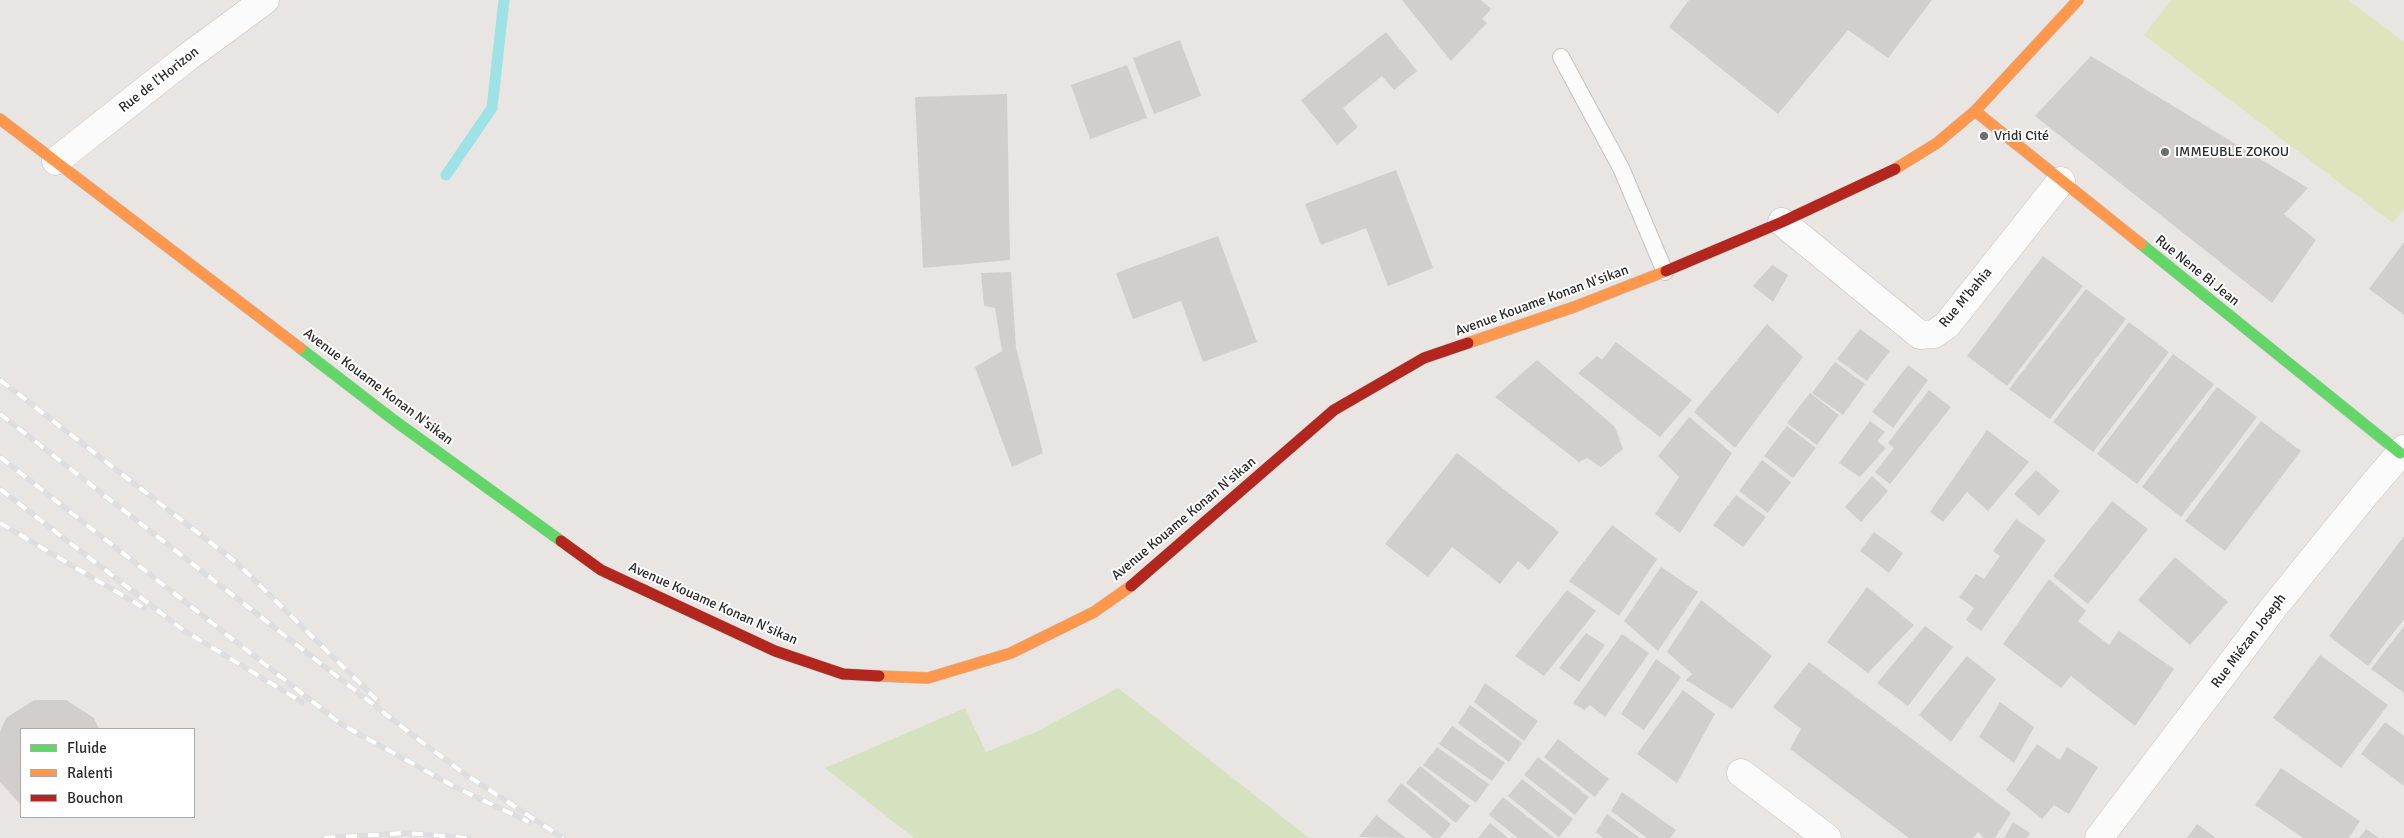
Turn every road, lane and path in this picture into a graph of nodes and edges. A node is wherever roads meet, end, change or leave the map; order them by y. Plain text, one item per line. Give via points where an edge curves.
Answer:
1 (264, 0) edge
2 (2078, 0) edge
3 (1561, 57) dead end
4 (1975, 111) junction
5 (0, 119) edge
6 (56, 161) junction
7 (2061, 181) junction
8 (1782, 222) junction
9 (1665, 272) junction
10 (2402, 451) edge
11 (1741, 774) dead end
12 (1827, 838) edge
13 (2099, 838) edge

1 - 6 street, Rue de l'Horizon
2 - 4 street, Avenue Kouame Konan N'sikan
3 - 9 lane via 1621,168
4 - 7 street, Rue Nene Bi Jean
4 - 8 street, Avenue Kouame Konan N'sikan via 1937,143 1891,172
5 - 6 street, Avenue Kouame Konan N'sikan
6 - 9 street, Avenue Kouame Konan N'sikan via 395,421 601,570 775,651 843,674 928,678 1011,653 1094,612 1141,579 1334,410 1376,384 1424,358
7 - 8 street, Rue M'bahia via 1947,325 1934,334 1920,335
7 - 10 street, Rue Nene Bi Jean
8 - 9 street, Avenue Kouame Konan N'sikan
10 - 13 street, Rue Miézan Joseph via 2274,607
11 - 12 street

